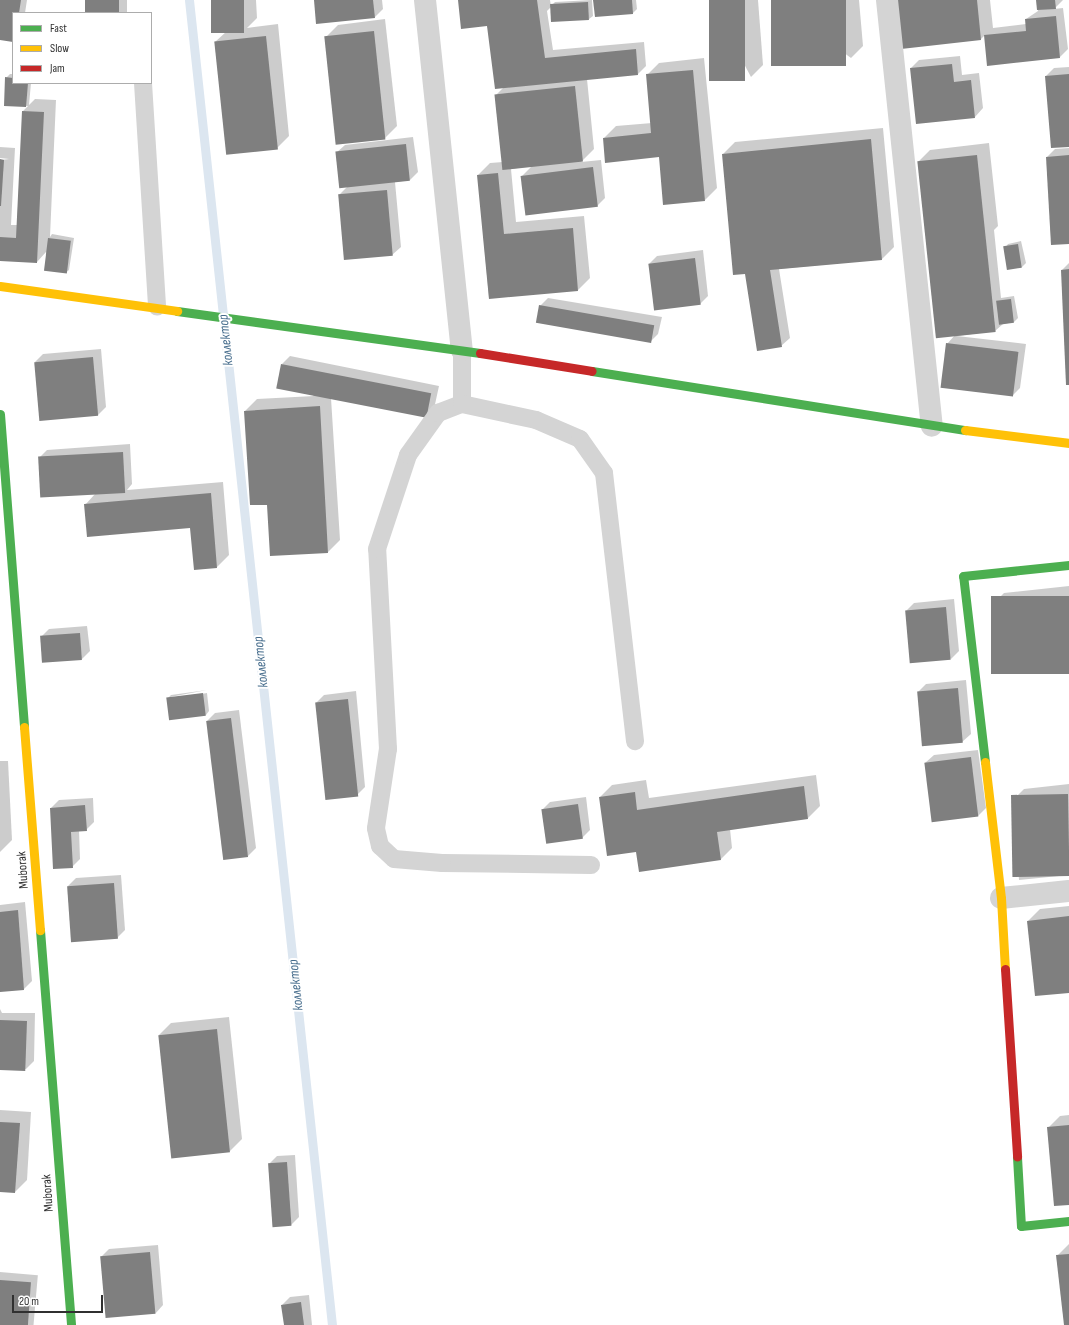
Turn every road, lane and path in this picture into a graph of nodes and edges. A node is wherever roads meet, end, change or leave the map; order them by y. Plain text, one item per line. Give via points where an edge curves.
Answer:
1 (425, 0) edge
2 (887, 0) edge
3 (143, 84) edge
4 (0, 286) edge
5 (157, 307) junction
6 (462, 350) junction
7 (462, 404) junction
8 (0, 414) edge
9 (932, 426) junction
10 (1069, 443) edge
11 (1069, 565) edge
12 (634, 741) dead end
13 (591, 865) dead end
14 (1069, 891) edge
15 (1001, 898) junction
16 (1069, 1221) edge
17 (71, 1325) edge

1 - 6 street
2 - 9 street
3 - 5 lane
4 - 5 street
5 - 6 street
6 - 7 lane
6 - 9 street
7 - 12 lane via 536,420 580,439 604,473
7 - 13 lane via 438,413 408,455 377,549 388,749 376,828 380,846 394,859 442,863
8 - 17 street, Muborak
9 - 10 street
11 - 15 street via 963,576
14 - 15 street
15 - 16 street via 1021,1226

